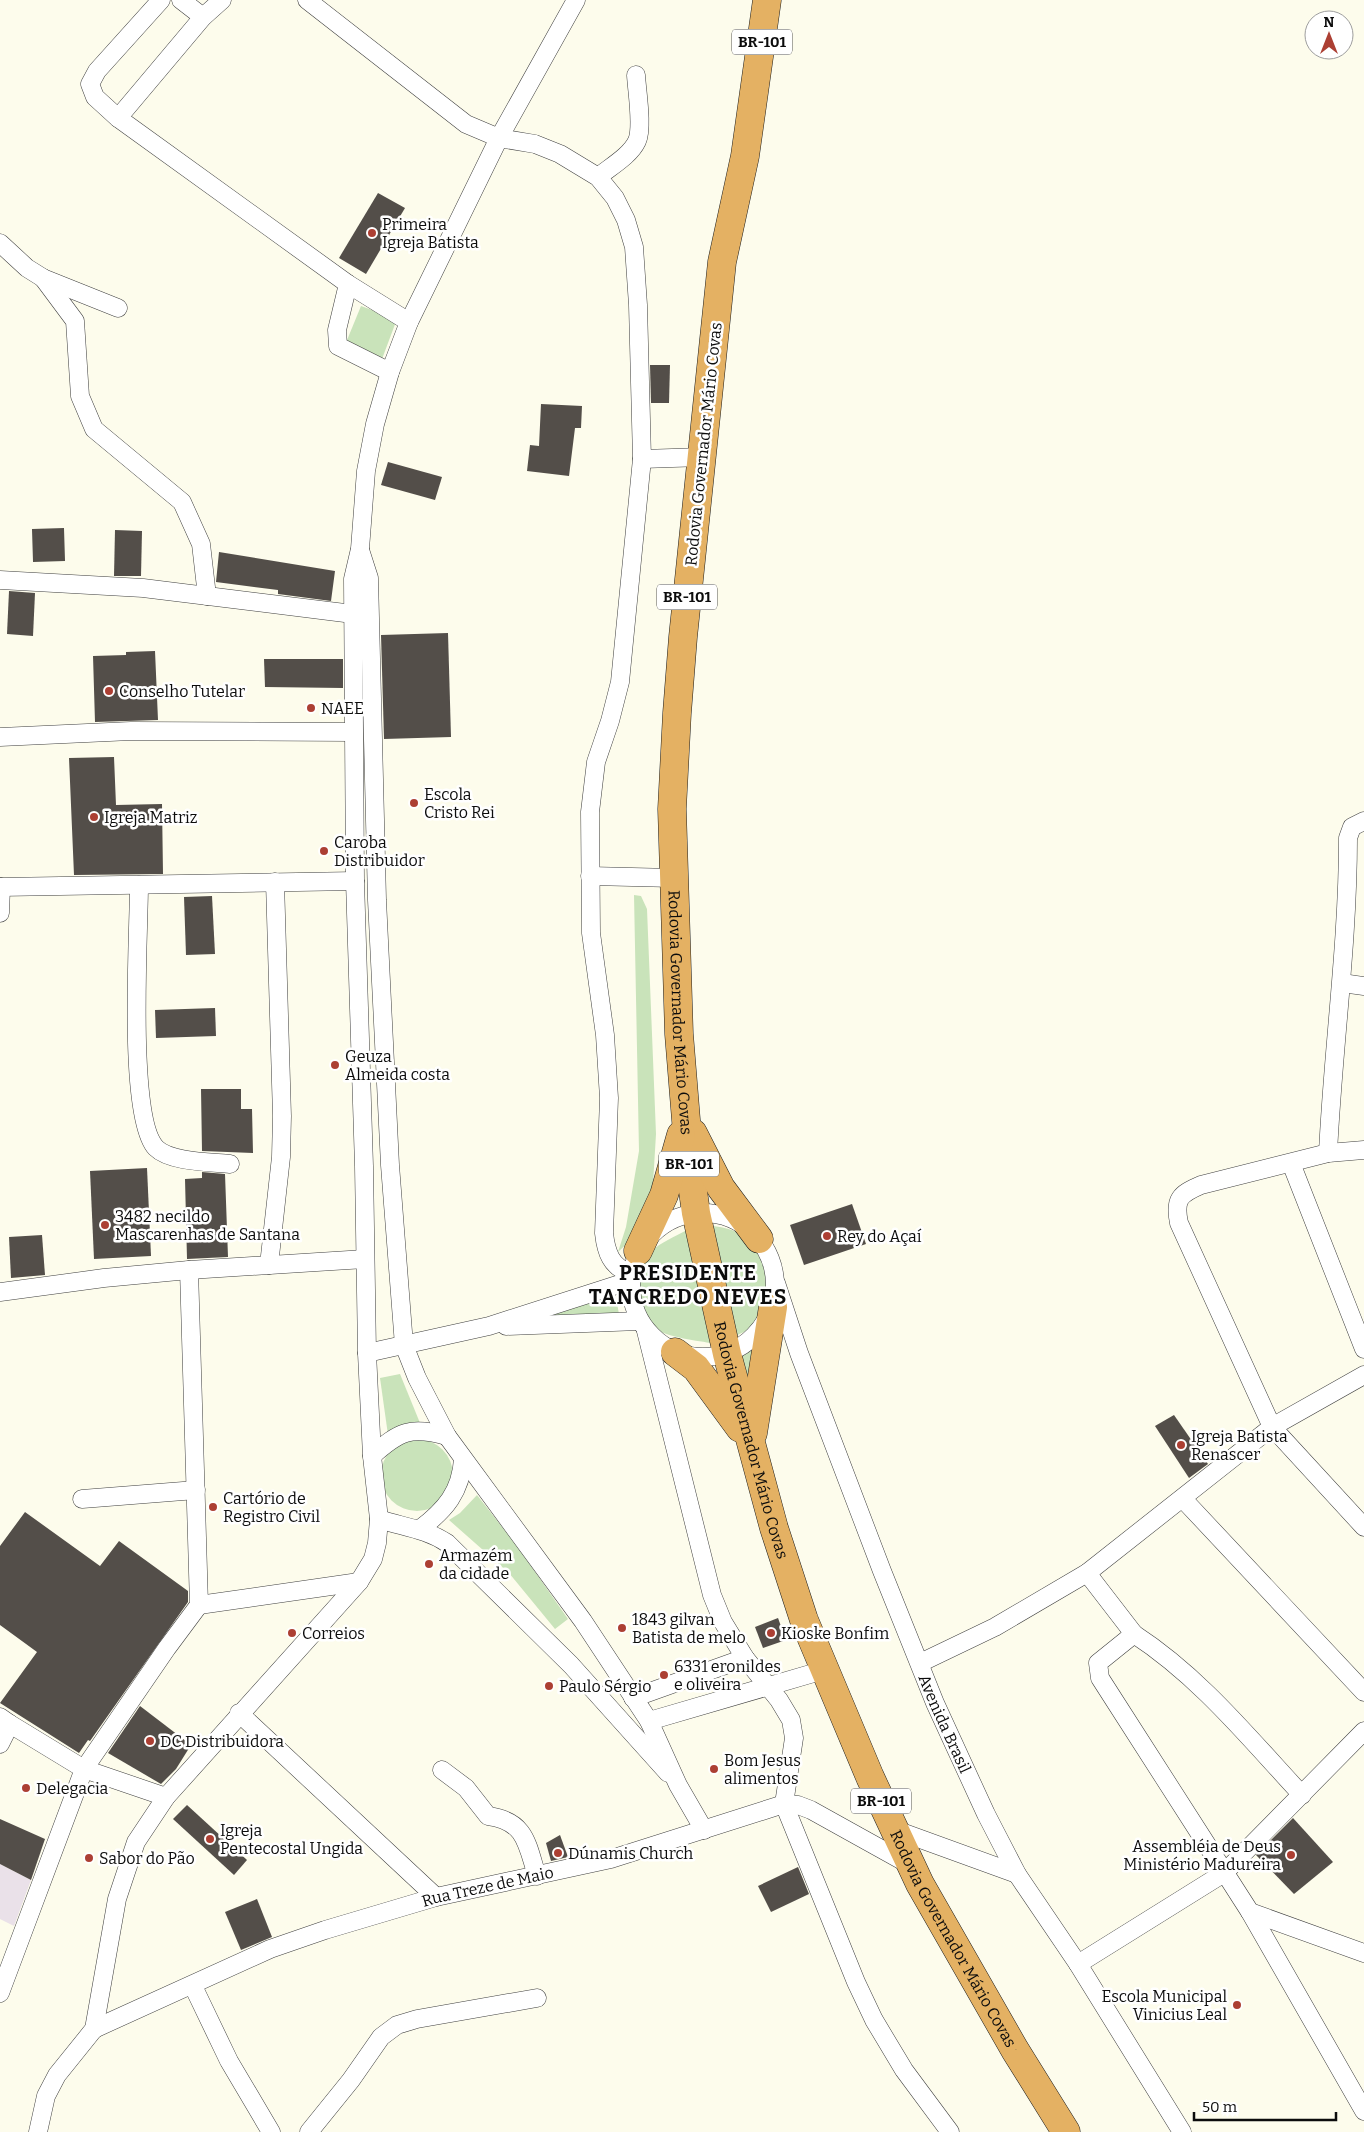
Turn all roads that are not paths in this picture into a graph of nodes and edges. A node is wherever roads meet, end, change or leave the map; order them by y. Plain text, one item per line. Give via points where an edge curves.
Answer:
1 (161, 0) edge
2 (181, 0) edge
3 (222, 0) edge
4 (307, 0) edge
5 (576, 0) edge
6 (767, 0) edge
7 (204, 18) junction
8 (636, 75) dead end
9 (118, 118) junction
10 (499, 138) junction
11 (598, 177) junction
12 (0, 243) edge
13 (43, 278) junction
14 (348, 284) junction
15 (118, 308) dead end
16 (409, 322) junction
17 (390, 372) junction
18 (703, 458) junction
19 (642, 459) junction
20 (360, 549) junction
21 (0, 580) edge
22 (207, 596) junction
23 (353, 614) junction
24 (353, 732) junction
25 (0, 737) edge
26 (354, 791) junction
27 (374, 798) junction
28 (1364, 821) edge
29 (590, 876) junction
30 (674, 878) junction
31 (355, 881) junction
32 (275, 882) junction
33 (139, 885) junction
34 (0, 887) edge
35 (0, 912) edge
36 (1342, 983) junction
37 (1364, 986) edge
38 (685, 1114) junction
39 (1364, 1150) edge
40 (1328, 1153) junction
41 (1291, 1163) junction
42 (230, 1164) dead end
43 (390, 1165) junction
44 (364, 1166) junction
45 (696, 1213) junction
46 (759, 1239) junction
47 (365, 1259) junction
48 (269, 1265) junction
49 (633, 1268) junction
50 (189, 1270) junction
51 (0, 1292) edge
52 (774, 1295) junction
53 (488, 1326) junction
54 (642, 1326) junction
55 (404, 1345) junction
56 (1364, 1347) edge
57 (675, 1352) junction
58 (367, 1353) junction
59 (727, 1354) junction
60 (1364, 1375) edge
61 (1272, 1428) junction
62 (447, 1436) junction
63 (752, 1445) junction
64 (372, 1456) junction
65 (463, 1459) junction
66 (196, 1490) junction
67 (82, 1499) dead end
68 (1183, 1499) junction
69 (379, 1519) junction
70 (1364, 1527) edge
71 (420, 1529) junction
72 (1087, 1573) junction
73 (359, 1582) junction
74 (199, 1605) junction
75 (1134, 1634) junction
76 (745, 1658) junction
77 (920, 1663) junction
78 (824, 1670) junction
79 (768, 1688) junction
80 (1364, 1692) edge
81 (633, 1698) junction
82 (239, 1713) junction
83 (5, 1720) edge
84 (649, 1721) junction
85 (1364, 1731) edge
86 (0, 1744) edge
87 (84, 1769) junction
88 (442, 1770) dead end
89 (678, 1784) junction
90 (1302, 1795) junction
91 (166, 1797) junction
92 (784, 1804) junction
93 (894, 1829) junction
94 (704, 1830) junction
95 (912, 1866) junction
96 (1224, 1873) junction
97 (1017, 1874) junction
98 (537, 1876) junction
99 (436, 1897) junction
100 (1250, 1912) junction
101 (1364, 1953) edge
102 (1078, 1964) junction
103 (193, 1986) junction
104 (0, 1993) edge
105 (537, 1998) dead end
106 (94, 2029) junction
107 (1364, 2111) edge
108 (38, 2132) edge
109 (271, 2132) edge
110 (309, 2132) edge
111 (950, 2132) edge
112 (1066, 2132) edge
113 (1182, 2132) edge

1 - 9 street via 90,84 95,97
2 - 7 street
3 - 7 street
4 - 10 street via 446,110 466,124
5 - 10 street
6 - 18 highway, Rodovia Governador Mário Covas / BR-101 via 745,156 722,262
7 - 9 street
8 - 11 street via 637,142
9 - 14 street
10 - 11 street via 535,144 560,154
10 - 16 street
11 - 19 street via 615,198 634,247
12 - 13 street
13 - 15 street
13 - 22 street via 75,321 80,396 94,429 182,502 201,544
14 - 16 street
14 - 17 street via 337,330 338,346
16 - 17 street
17 - 20 street via 366,471
18 - 19 street
18 - 30 highway, Rodovia Governador Mário Covas / BR-101 via 677,713 672,809
19 - 29 street via 620,682 592,784
20 - 23 street via 353,579
20 - 27 street via 369,578
21 - 22 street via 143,588
22 - 23 street
23 - 24 street
24 - 25 street via 131,731
24 - 26 street
26 - 27 street
26 - 31 street
27 - 43 street
28 - 36 street via 1352,827 1348,838
29 - 30 street
29 - 49 street via 594,967 605,1035 609,1098 606,1250 621,1270
30 - 38 highway, Rodovia Governador Mário Covas / BR-101
31 - 32 street
31 - 44 street
32 - 33 street
32 - 48 street via 282,1116 281,1157
33 - 34 street
33 - 42 street via 137,1031 138,1085 143,1122 157,1149 171,1157
34 - 35 street
36 - 37 street
36 - 40 street via 1331,1084
38 - 45 highway, Rodovia Governador Mário Covas / BR-101
38 - 46 highway via 721,1188
38 - 49 highway via 664,1195
39 - 40 street
40 - 41 street
41 - 56 street
41 - 61 street via 1201,1185 1186,1192 1178,1201 1177,1211 1179,1223
43 - 44 street
43 - 55 street
44 - 47 street
45 - 46 street via 719,1214 741,1224
45 - 49 street via 672,1219 653,1232
45 - 59 highway, Rodovia Governador Mário Covas / BR-101
46 - 52 street, Avenida Brasil via 771,1260
47 - 48 street
47 - 58 street
48 - 50 street
49 - 53 street
49 - 54 street via 631,1301
50 - 51 street
50 - 66 street
52 - 59 street via 762,1327 747,1343
52 - 63 highway
52 - 77 street, Avenida Brasil
53 - 54 street
53 - 55 street
54 - 57 street via 659,1344
54 - 76 street via 706,1578 723,1622
55 - 58 street
55 - 62 street
57 - 59 street via 699,1358
57 - 63 highway via 696,1368
58 - 64 street
59 - 63 highway, Rodovia Governador Mário Covas / BR-101
60 - 61 street
61 - 68 street
61 - 70 street
62 - 64 street via 427,1430 412,1430 401,1434
62 - 65 street
63 - 78 highway, Rodovia Governador Mário Covas / BR-101 via 774,1528
64 - 69 street
65 - 71 street via 462,1474 452,1500
65 - 81 street via 583,1621
66 - 67 street
66 - 74 street
68 - 72 street
68 - 80 street
69 - 71 street
69 - 73 street via 373,1558
71 - 89 street via 447,1543 518,1611
72 - 75 street
72 - 77 street via 995,1627
73 - 74 street
73 - 82 street
74 - 87 street
75 - 90 street via 1193,1677
75 - 96 street via 1098,1663 1100,1678
76 - 79 street
76 - 81 street
77 - 97 street, Avenida Brasil via 957,1752
78 - 79 street
78 - 93 highway, Rodovia Governador Mário Covas / BR-101
79 - 84 street
79 - 92 street via 787,1711 794,1738
81 - 84 street
82 - 91 street
82 - 99 street
83 - 86 street
83 - 87 street
84 - 89 street
85 - 90 street
87 - 91 street
87 - 104 street
88 - 98 street via 466,1788 488,1816 505,1818 525,1836
89 - 94 street
90 - 96 street
91 - 106 street via 136,1842 125,1871 117,1898
92 - 94 street, Rua Treze de Maio
92 - 95 street, Rua Treze de Maio via 811,1810
92 - 111 street via 874,2020 904,2070
93 - 95 highway, Rodovia Governador Mário Covas / BR-101
93 - 97 street
94 - 98 street, Rua Treze de Maio via 611,1859
95 - 112 highway, Rodovia Governador Mário Covas / BR-101 via 966,1966
96 - 100 street
96 - 102 street
97 - 102 street, Avenida Brasil
98 - 99 street, Rua Treze de Maio
99 - 103 street, Rua Treze de Maio via 270,1950
100 - 101 street
100 - 107 street
102 - 113 street, Avenida Brasil
103 - 106 street, Rua Treze de Maio
103 - 109 street via 229,2061
105 - 110 street via 397,2024 381,2036
106 - 108 street via 57,2076 46,2096

